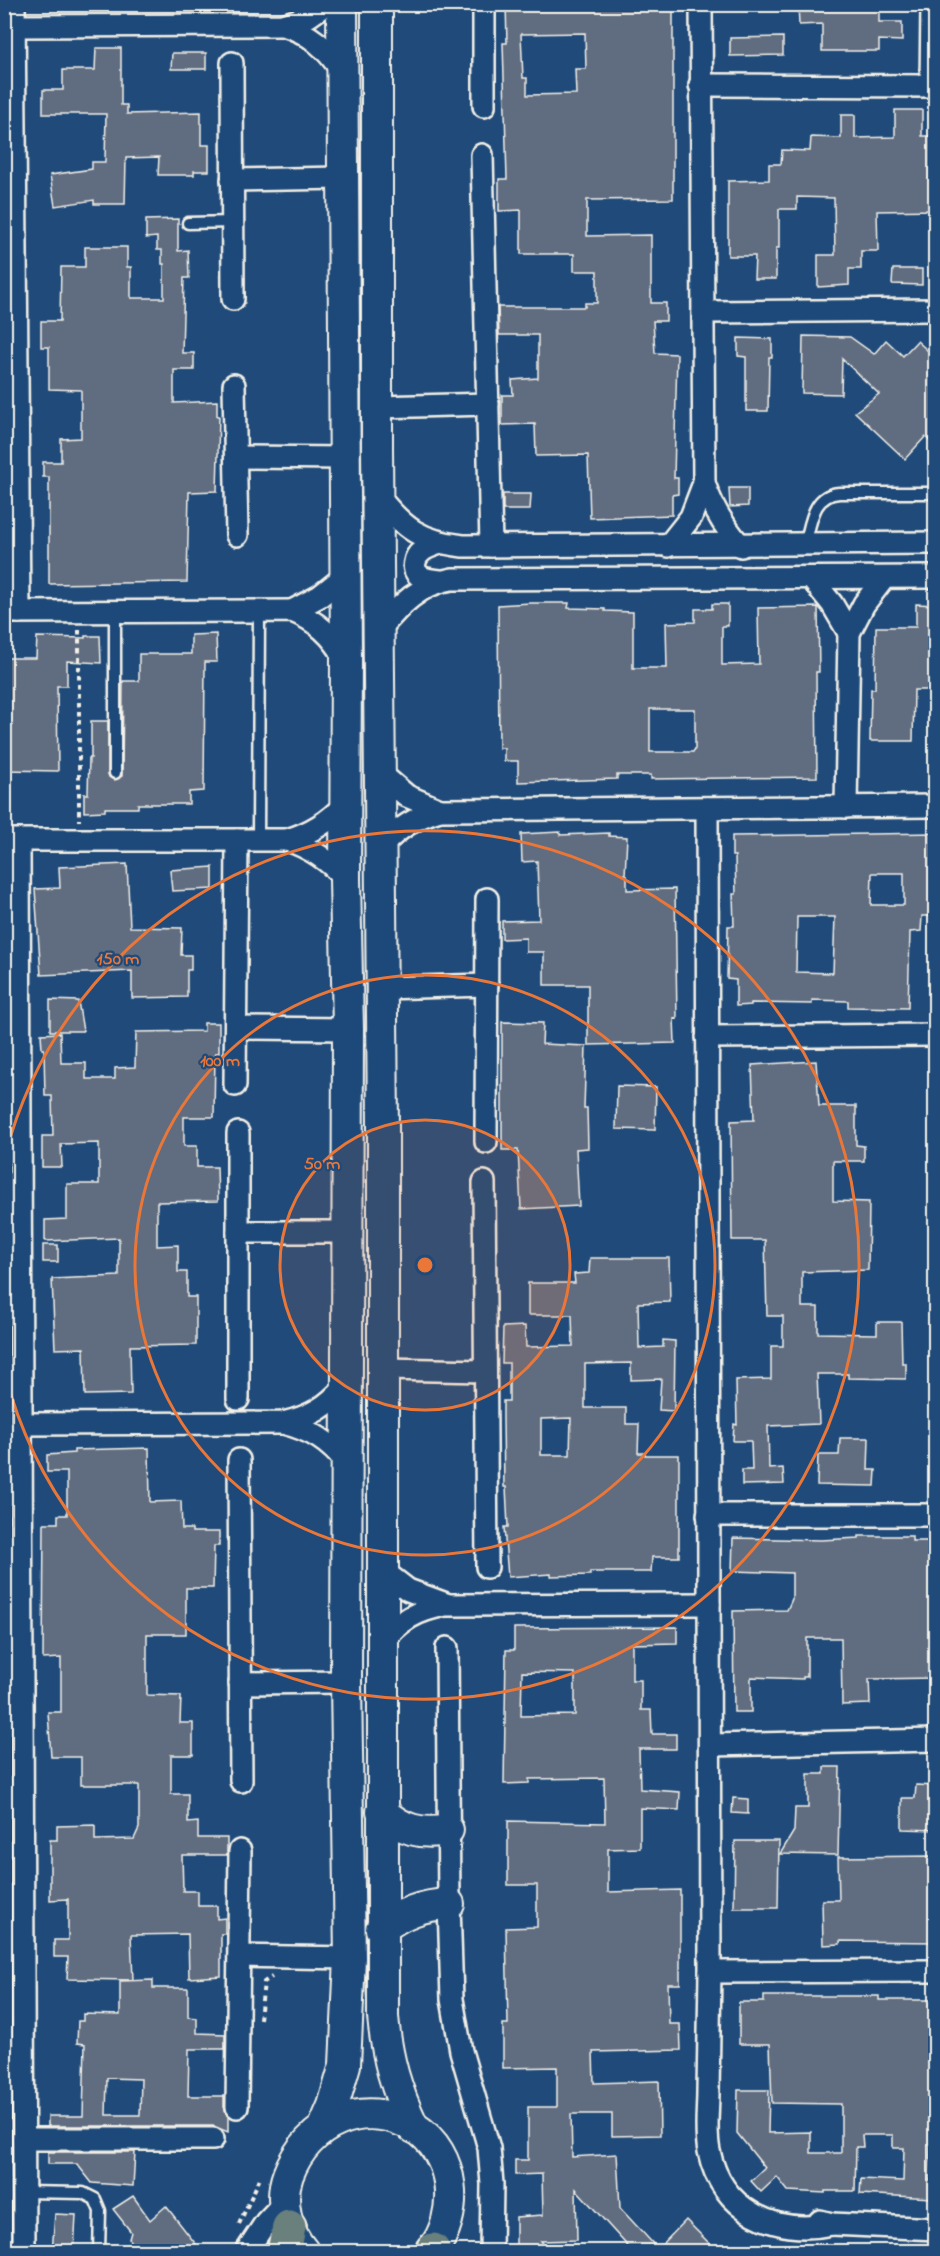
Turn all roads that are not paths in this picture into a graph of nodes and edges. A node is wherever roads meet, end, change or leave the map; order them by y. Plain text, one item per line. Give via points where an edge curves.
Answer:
1 (14, 4) edge
2 (326, 4) edge
3 (342, 4) edge
4 (377, 4) edge
5 (484, 4) edge
6 (701, 4) edge
7 (932, 4) edge
8 (283, 25) junction
9 (15, 26) junction
10 (232, 63) dead end
11 (342, 72) junction
12 (700, 85) junction
13 (934, 86) edge
14 (484, 106) dead end
15 (10, 153) edge
16 (482, 155) dead end
17 (342, 178) junction
18 (232, 180) junction
19 (233, 222) junction
20 (188, 223) dead end
21 (233, 299) dead end
22 (343, 310) junction
23 (936, 310) edge
24 (704, 312) junction
25 (11, 382) edge
26 (234, 385) dead end
27 (488, 404) junction
28 (378, 407) junction
29 (236, 457) junction
30 (344, 458) junction
31 (704, 483) junction
32 (936, 493) edge
33 (378, 496) junction
34 (237, 535) dead end
35 (440, 543) junction
36 (936, 543) edge
37 (805, 545) junction
38 (491, 546) junction
39 (668, 546) junction
40 (741, 546) junction
41 (345, 576) junction
42 (936, 577) edge
43 (811, 578) junction
44 (884, 578) junction
45 (440, 581) junction
46 (115, 611) junction
47 (259, 611) junction
48 (292, 611) junction
49 (12, 612) edge
50 (380, 629) junction
51 (849, 633) junction
52 (346, 659) junction
53 (115, 773) dead end
54 (380, 773) junction
55 (345, 804) junction
56 (936, 806) edge
57 (846, 807) junction
58 (707, 808) junction
59 (440, 810) junction
60 (12, 840) edge
61 (237, 840) junction
62 (258, 840) junction
63 (287, 840) junction
64 (382, 846) junction
65 (345, 879) junction
66 (487, 899) dead end
67 (487, 985) junction
68 (382, 988) junction
69 (236, 1028) junction
70 (348, 1029) junction
71 (936, 1035) edge
72 (707, 1037) junction
73 (12, 1072) edge
74 (235, 1085) dead end
75 (383, 1127) junction
76 (238, 1133) dead end
77 (486, 1142) dead end
78 (484, 1182) dead end
79 (238, 1232) junction
80 (346, 1232) junction
81 (13, 1302) edge
82 (383, 1369) junction
83 (485, 1371) junction
84 (345, 1386) junction
85 (238, 1399) dead end
86 (283, 1423) junction
87 (21, 1424) junction
88 (239, 1460) dead end
89 (347, 1464) junction
90 (708, 1515) junction
91 (936, 1515) edge
92 (487, 1566) dead end
93 (382, 1570) junction
94 (709, 1604) junction
95 (446, 1605) junction
96 (382, 1643) junction
97 (447, 1648) dead end
98 (346, 1682) junction
99 (240, 1683) junction
100 (936, 1740) edge
101 (710, 1744) junction
102 (241, 1781) dead end
103 (382, 1811) junction
104 (448, 1830) junction
105 (240, 1851) dead end
106 (448, 1904) junction
107 (14, 1924) edge
108 (381, 1929) junction
109 (238, 1956) junction
110 (350, 1958) junction
111 (936, 1971) edge
112 (710, 1972) junction
113 (237, 2107) dead end
114 (324, 2127) junction
115 (414, 2128) junction
116 (24, 2139) junction
117 (213, 2139) dead end
118 (24, 2193) junction
119 (936, 2229) edge
120 (290, 2233) edge
121 (432, 2251) edge
122 (24, 2252) edge
123 (99, 2252) edge
124 (246, 2252) edge
125 (492, 2252) edge

1 - 9 street
2 - 8 street via 309,16
3 - 11 main road
4 - 28 main road
5 - 14 street
6 - 12 street
7 - 13 street
8 - 9 street
8 - 11 street via 318,42
9 - 15 street
10 - 18 street
11 - 17 main road
12 - 13 street
12 - 24 street
15 - 25 street
16 - 27 street
17 - 18 street
17 - 22 main road
18 - 19 street
19 - 20 lane
19 - 21 street
22 - 28 main road via 354,305 361,309 363,374
22 - 30 main road
23 - 24 street
24 - 31 street
25 - 49 street
26 - 29 street
27 - 28 street
27 - 38 street
28 - 33 main road
29 - 30 street
29 - 34 street
30 - 41 main road
31 - 39 street via 691,517
31 - 40 street via 715,511
32 - 37 lane via 828,495 815,506
33 - 35 street via 401,524
33 - 50 main road
35 - 38 street
35 - 45 street via 422,551 414,564 421,577
36 - 37 street
37 - 40 street
38 - 39 street
39 - 40 street
41 - 48 street
41 - 52 main road
42 - 44 street
43 - 44 street
43 - 45 street
43 - 51 street
44 - 51 street
45 - 50 street via 412,595
46 - 47 street
46 - 49 street
46 - 53 lane
47 - 48 street
47 - 62 lane
48 - 52 street via 324,629
50 - 54 main road
51 - 57 street
52 - 55 main road
54 - 59 street via 407,796
54 - 64 main road
55 - 63 street via 325,823
55 - 65 main road
56 - 57 street
57 - 58 street
58 - 59 street
58 - 72 street
59 - 64 street via 408,824
60 - 61 street
60 - 73 street
61 - 62 street
61 - 69 street
62 - 63 street
63 - 65 street via 313,851
64 - 68 main road
65 - 70 main road
66 - 67 street
67 - 68 street
67 - 77 street
68 - 75 main road
69 - 70 street
69 - 74 street
70 - 75 main road via 358,1053 362,1125 372,1133
70 - 80 main road
71 - 72 street
72 - 90 street
73 - 81 street
75 - 82 main road
76 - 79 street
78 - 83 street
79 - 80 street
79 - 85 street
80 - 84 main road
81 - 87 street
82 - 83 street
82 - 93 main road
83 - 92 street
84 - 86 street via 318,1411
84 - 89 main road
86 - 87 street
86 - 89 street via 313,1433
87 - 107 street
88 - 99 street
89 - 98 main road
90 - 91 street
90 - 94 street
93 - 95 street via 408,1590
93 - 96 main road
94 - 95 street
94 - 101 street
95 - 96 street via 406,1618
96 - 103 main road
97 - 104 street
98 - 99 street
98 - 110 main road
99 - 102 street
100 - 101 street
101 - 112 street
103 - 104 main road via 405,1828 434,1833
103 - 108 main road
104 - 106 street
105 - 109 street
106 - 108 main road via 406,1912
106 - 125 street via 456,2034 492,2166
107 - 116 street
108 - 115 main road via 385,2042 390,2070
109 - 110 street
109 - 113 street
110 - 114 main road via 345,2065
111 - 112 street
112 - 119 street via 708,2145 714,2168 730,2195 755,2215 784,2226
114 - 115 main road via 345,2117 369,2115 392,2118
114 - 120 main road via 306,2141 293,2160 286,2181
115 - 121 main road via 434,2146 447,2171 451,2198 446,2225
116 - 117 street
116 - 118 street
118 - 122 street
118 - 123 lane via 82,2193 95,2199 100,2211
120 - 124 street via 266,2222

